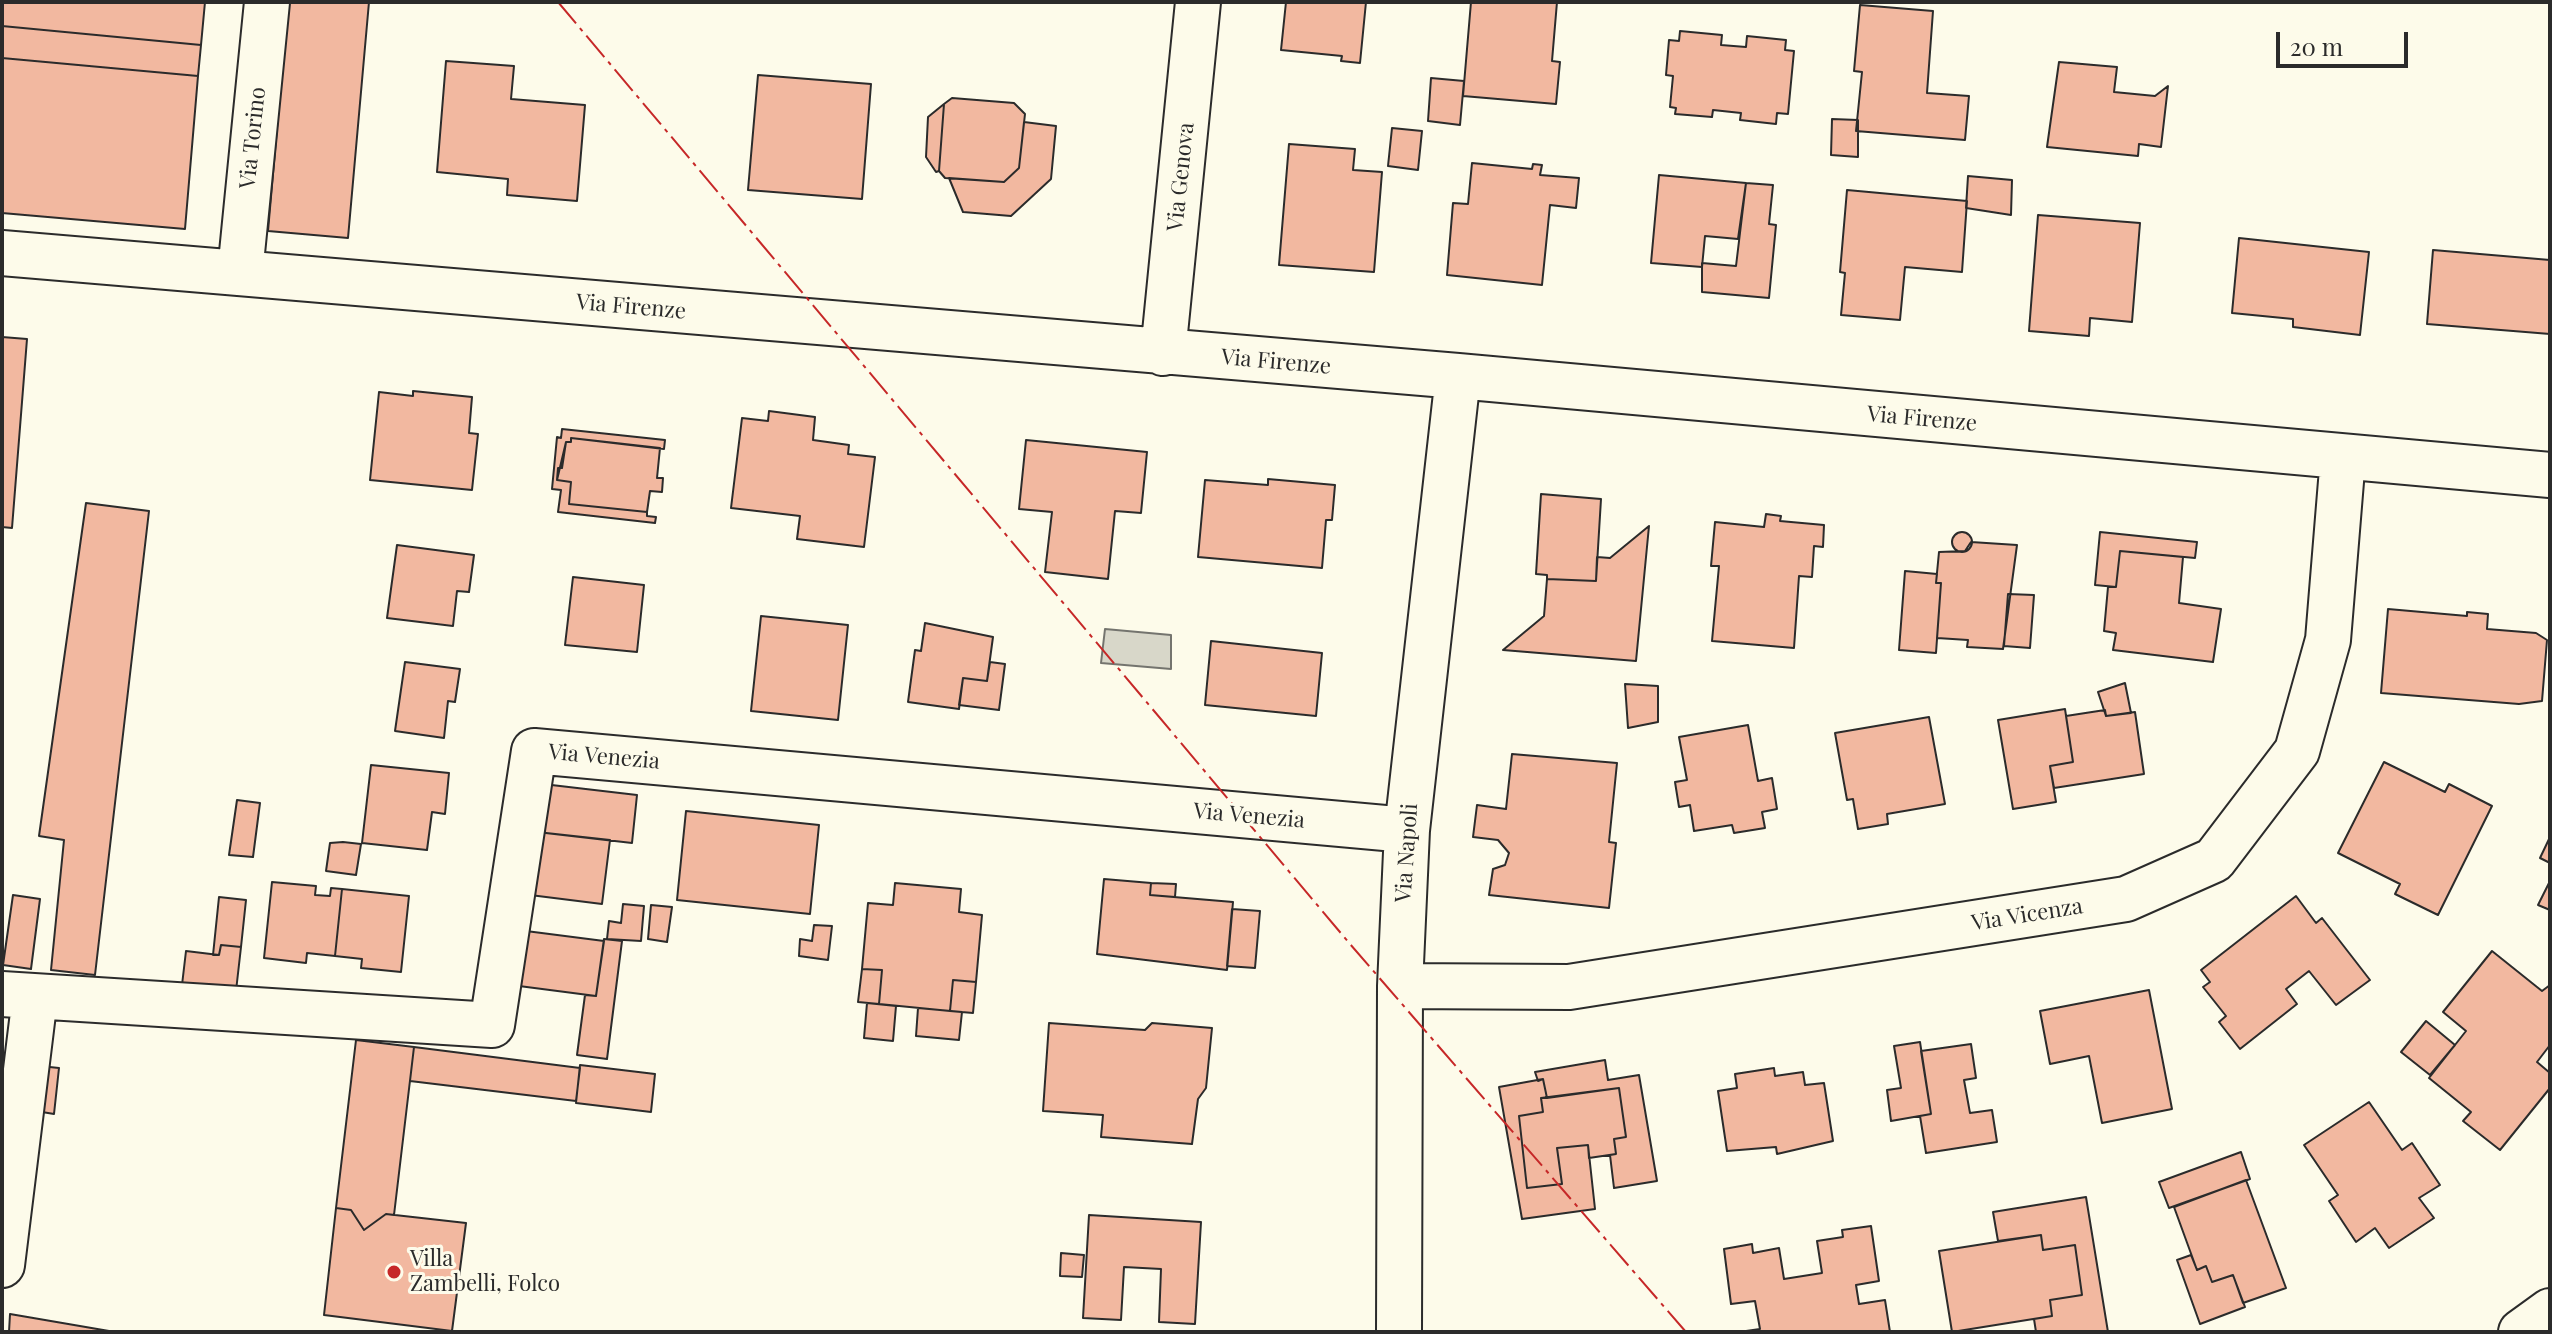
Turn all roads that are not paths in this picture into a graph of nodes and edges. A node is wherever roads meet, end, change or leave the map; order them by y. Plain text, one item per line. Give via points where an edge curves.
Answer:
1 (267, 2) edge
2 (1198, 2) edge
3 (2, 253) edge
4 (240, 273) junction
5 (1163, 353) junction
6 (1458, 376) junction
7 (2343, 457) junction
8 (2550, 475) edge
9 (1407, 830) junction
10 (1400, 986) junction
11 (18, 996) edge
12 (2, 1265) edge
13 (2550, 1311) edge
14 (1399, 1332) edge
15 (2521, 1332) edge

1 - 4 street, Via Torino
2 - 5 street, Via Genova
3 - 4 street, Via Firenze
4 - 5 street, Via Firenze
5 - 6 street, Via Firenze
6 - 7 street, Via Firenze
6 - 9 street, Via Napoli
7 - 8 street, Via Firenze
7 - 10 street, Via Vicenza via 2328,640 2297,751 2214,860 2126,899 1569,987
9 - 10 street, Via Napoli
9 - 11 street, Via Venezia via 534,751 492,1025
10 - 14 street, Via Napoli
11 - 12 street, Via Venezia
13 - 15 street

